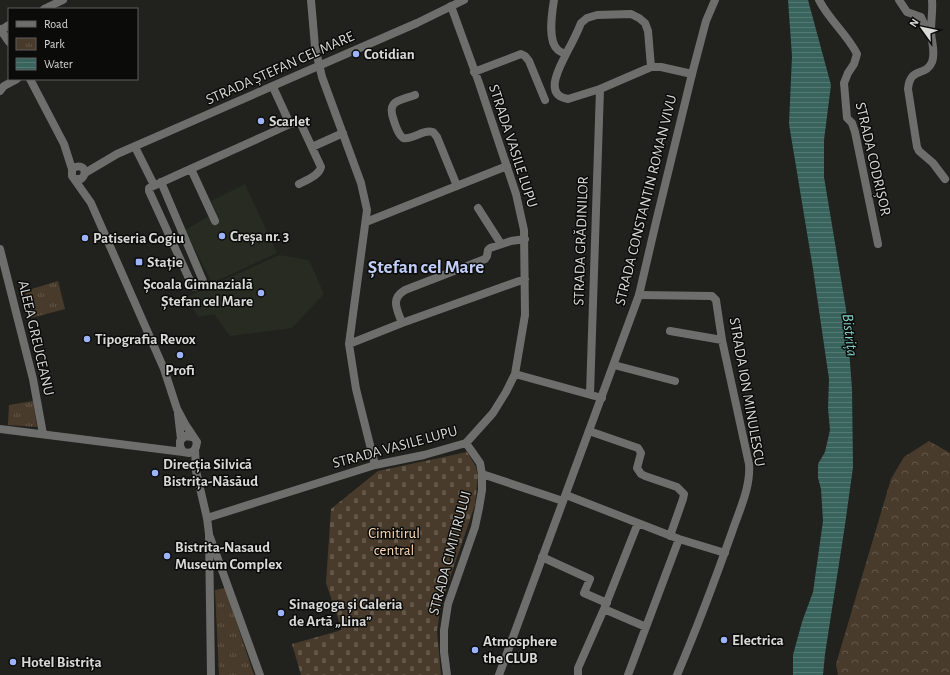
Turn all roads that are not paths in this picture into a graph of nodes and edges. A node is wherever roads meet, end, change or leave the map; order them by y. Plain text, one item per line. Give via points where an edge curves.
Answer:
1 (63, 0) edge
2 (311, 0) edge
3 (464, 0) edge
4 (554, 0) edge
5 (715, 0) edge
6 (819, 0) edge
7 (899, 0) edge
8 (932, 0) edge
9 (451, 6) junction
10 (46, 8) edge
11 (0, 29) edge
12 (931, 32) junction
13 (8, 41) edge
14 (566, 54) junction
15 (319, 65) junction
16 (651, 68) junction
17 (474, 72) junction
18 (692, 74) junction
19 (15, 80) edge
20 (31, 80) edge
21 (273, 87) junction
22 (600, 88) junction
23 (0, 91) edge
24 (415, 95) dead end
25 (545, 100) dead end
26 (290, 124) junction
27 (343, 133) junction
28 (135, 147) junction
29 (312, 147) junction
30 (507, 166) junction
31 (191, 169) junction
32 (81, 170) junction
33 (945, 179) dead end
34 (158, 184) junction
35 (299, 184) dead end
36 (457, 186) junction
37 (90, 200) junction
38 (478, 208) dead end
39 (216, 220) dead end
40 (366, 222) junction
41 (525, 239) junction
42 (501, 244) junction
43 (878, 244) dead end
44 (0, 249) edge
45 (525, 279) junction
46 (640, 295) junction
47 (402, 322) junction
48 (670, 331) dead end
49 (722, 340) junction
50 (349, 344) junction
51 (614, 365) junction
52 (515, 374) junction
53 (675, 381) dead end
54 (590, 394) junction
55 (602, 398) junction
56 (177, 409) junction
57 (0, 429) edge
58 (590, 431) junction
59 (43, 434) junction
60 (192, 437) junction
61 (181, 440) junction
62 (466, 443) junction
63 (155, 448) junction
64 (195, 449) junction
65 (185, 452) junction
66 (375, 465) junction
67 (196, 471) junction
68 (482, 474) junction
69 (564, 498) junction
70 (207, 518) junction
71 (638, 524) junction
72 (209, 534) junction
73 (670, 536) junction
74 (679, 539) junction
75 (725, 553) junction
76 (542, 557) junction
77 (606, 606) junction
78 (646, 627) junction
79 (211, 675) edge
80 (260, 675) edge
81 (447, 675) edge
82 (499, 675) edge
83 (578, 675) edge
84 (628, 675) edge
85 (677, 675) edge

1 - 10 street
2 - 15 street
3 - 9 street, STRADA ȘTEFAN CEL MARE
4 - 14 street via 551,39 554,46
5 - 18 street, STRADA CONSTANTIN ROMAN VIVU via 706,21
6 - 43 street, STRADA CODRIȘOR via 857,54 844,83 845,106 847,118 855,132
7 - 12 street via 907,12 921,17
8 - 12 street
9 - 15 street, STRADA ȘTEFAN CEL MARE
9 - 17 street, STRADA VASILE LUPU
11 - 13 street
12 - 33 street via 932,61 926,69 912,76 908,90 917,147
14 - 16 street via 581,24 587,18 597,15 631,14 645,23 648,31
14 - 22 street via 554,84 558,95 568,100
15 - 21 street, STRADA ȘTEFAN CEL MARE
15 - 27 street
16 - 18 street via 661,67
16 - 22 street
17 - 25 street via 522,54 529,61
17 - 30 street, STRADA VASILE LUPU
18 - 46 street, STRADA CONSTANTIN ROMAN VIVU
19 - 23 street
20 - 32 street via 64,144
21 - 26 street
21 - 28 street, STRADA ȘTEFAN CEL MARE
22 - 54 street, STRADA GRĂDINILOR
24 - 36 street via 391,107 399,132 403,138 408,139 426,131 433,132
26 - 29 street via 301,124
26 - 31 street
27 - 29 street
27 - 40 street via 365,197 368,210
28 - 32 street, STRADA ȘTEFAN CEL MARE
28 - 34 street
29 - 35 street via 320,170
30 - 36 street
30 - 41 street, STRADA VASILE LUPU via 516,194
31 - 34 street
31 - 39 street
32 - 37 street
32 - 37 street, STRADA ȘTEFAN CEL MARE via 82,179 75,179
34 - 34 street via 149,188 149,191 192,285 198,287 203,281
36 - 40 street
37 - 56 street via 164,369
38 - 42 street
40 - 50 street
41 - 42 street
41 - 45 street, STRADA VASILE LUPU
42 - 47 street via 489,249 485,259 400,293 396,305
44 - 59 street, ALEEA GREUCEANU via 33,379
45 - 47 street
45 - 52 street, STRADA VASILE LUPU via 525,315
46 - 49 street, STRADA ION MINULESCU via 712,296 717,303
46 - 51 street, STRADA CONSTANTIN ROMAN VIVU
47 - 50 street
48 - 49 street
49 - 75 street, STRADA ION MINULESCU via 750,471
50 - 66 street via 355,383
51 - 53 street
51 - 55 street, STRADA CONSTANTIN ROMAN VIVU
52 - 54 street
52 - 62 street, STRADA VASILE LUPU via 493,413
54 - 55 street
55 - 58 street, STRADA CONSTANTIN ROMAN VIVU
56 - 60 street
56 - 61 street
57 - 59 street
58 - 69 street, STRADA CONSTANTIN ROMAN VIVU
58 - 73 street via 638,448 641,454 637,468 641,474 682,490 683,499
59 - 63 street
60 - 61 street via 185,436
60 - 64 street via 197,442
61 - 63 street
61 - 65 street via 180,448
62 - 66 street, STRADA VASILE LUPU
62 - 68 street, STRADA CIMITIRULUI via 480,463
63 - 65 street
64 - 65 street via 192,452
64 - 67 street
65 - 67 street
66 - 70 street, STRADA VASILE LUPU
67 - 70 street
68 - 69 street
68 - 81 street, STRADA CIMITIRULUI via 479,508 448,604 444,630
69 - 71 street
69 - 76 street, STRADA CONSTANTIN ROMAN VIVU
70 - 72 street
71 - 73 street
71 - 77 street
72 - 79 street
72 - 80 street
73 - 74 street
74 - 75 street
74 - 78 street
75 - 85 street, STRADA ION MINULESCU
76 - 77 street via 590,579 584,593
76 - 82 street, STRADA CONSTANTIN ROMAN VIVU
77 - 78 street
77 - 83 street via 578,668
78 - 84 street

